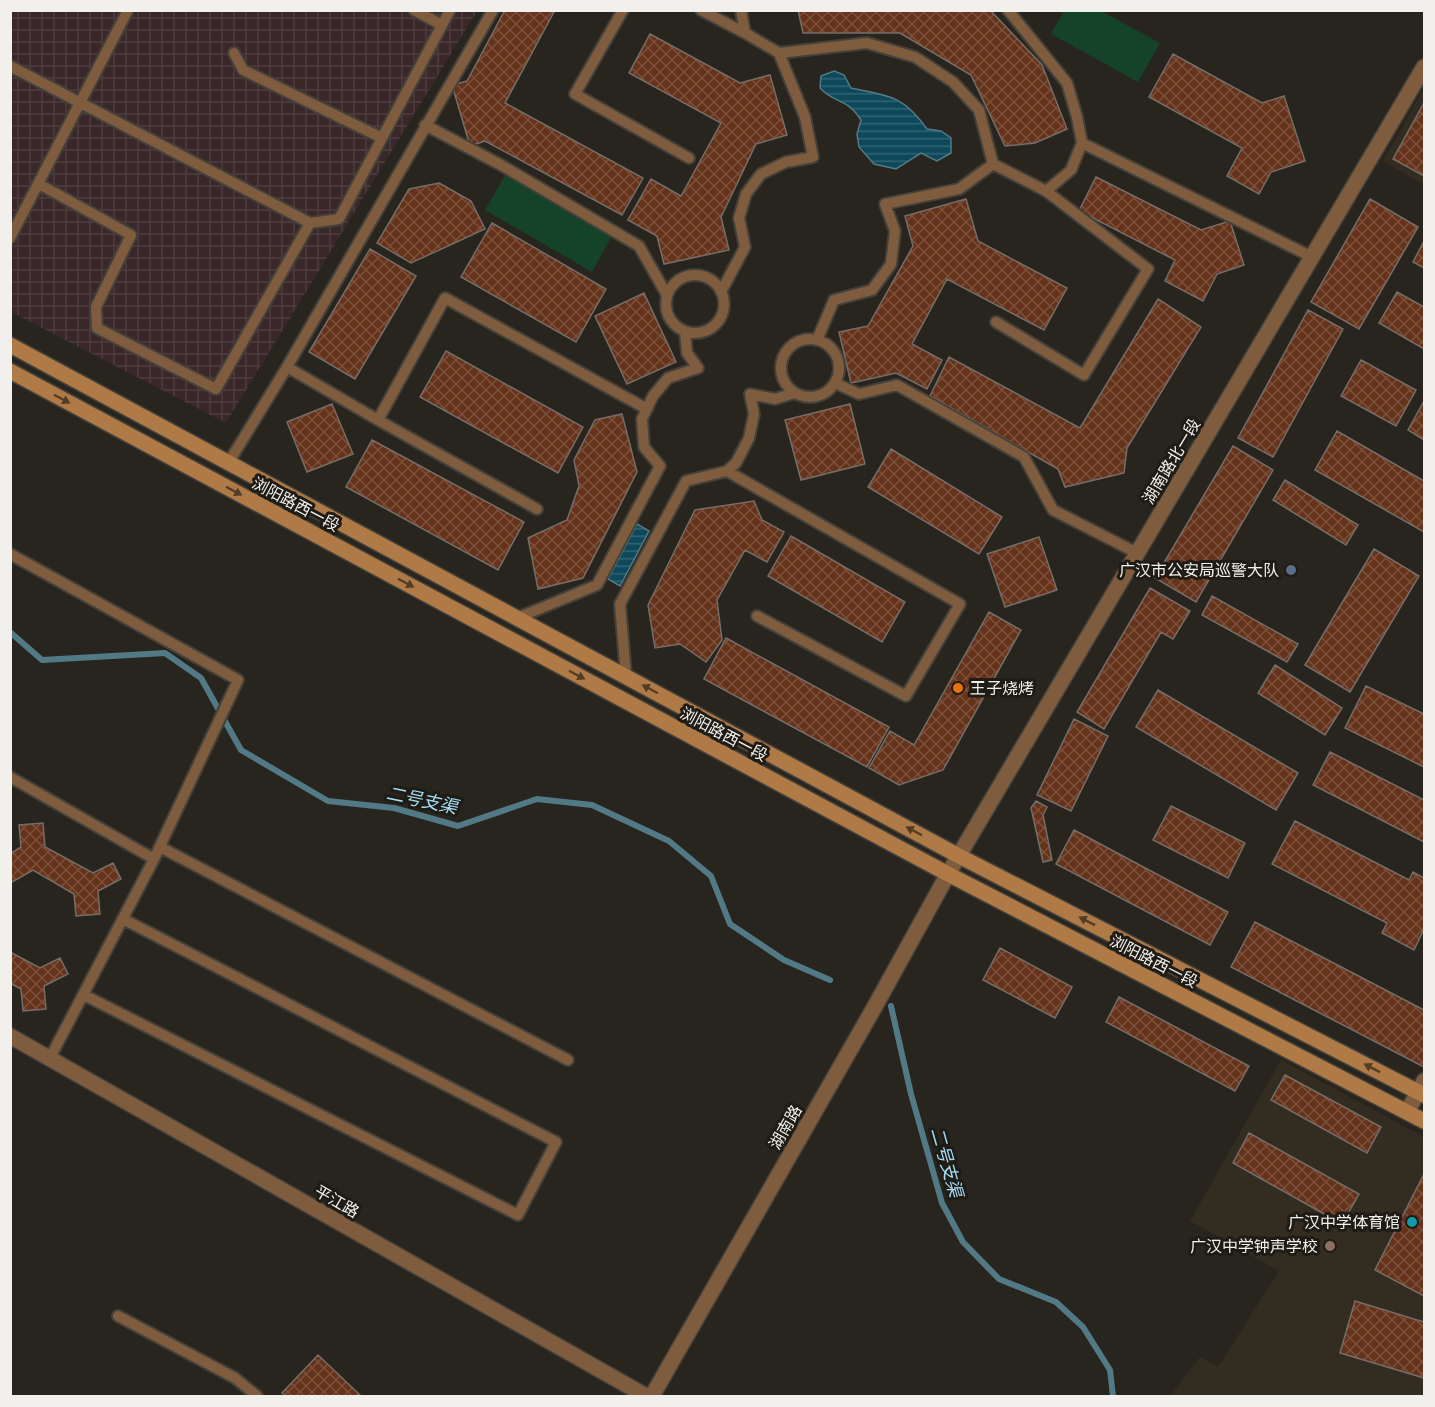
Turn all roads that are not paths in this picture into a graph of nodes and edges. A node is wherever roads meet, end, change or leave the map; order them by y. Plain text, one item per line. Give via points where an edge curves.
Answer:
1 (128, 10) edge
2 (414, 10) edge
3 (450, 10) edge
4 (493, 10) edge
5 (623, 10) edge
6 (701, 10) edge
7 (741, 10) edge
8 (1008, 10) edge
9 (442, 25) junction
10 (745, 33) junction
11 (234, 53) dead end
12 (779, 53) junction
13 (10, 66) edge
14 (1425, 67) edge
15 (80, 103) junction
16 (425, 126) junction
17 (382, 138) junction
18 (1082, 143) junction
19 (689, 158) dead end
20 (993, 164) junction
21 (39, 184) junction
22 (1046, 191) junction
23 (310, 223) junction
24 (10, 238) edge
25 (1312, 257) junction
26 (722, 292) junction
27 (667, 295) junction
28 (996, 322) dead end
29 (685, 331) junction
30 (817, 340) junction
31 (10, 345) edge
32 (287, 367) junction
33 (10, 371) edge
34 (835, 383) junction
35 (794, 393) junction
36 (647, 410) junction
37 (378, 420) junction
38 (229, 462) junction
39 (727, 471) junction
40 (537, 509) dead end
41 (1137, 553) junction
42 (10, 554) edge
43 (757, 616) dead end
44 (518, 618) junction
45 (626, 676) junction
46 (10, 777) edge
47 (160, 847) junction
48 (959, 856) junction
49 (154, 859) junction
50 (948, 874) junction
51 (123, 919) junction
52 (84, 995) junction
53 (10, 1036) edge
54 (50, 1058) junction
55 (568, 1060) dead end
56 (1423, 1089) edge
57 (1407, 1112) junction
58 (1425, 1121) edge
59 (118, 1316) dead end
60 (257, 1396) edge
61 (646, 1396) edge
62 (652, 1396) edge

1 - 15 lane
2 - 9 lane
3 - 9 lane
4 - 16 lane
5 - 19 lane via 575,94
6 - 10 lane
7 - 10 lane
8 - 18 lane via 1067,83
9 - 17 lane
10 - 12 lane
11 - 17 lane via 243,70
12 - 20 lane via 867,43 915,57 953,82 979,110
12 - 26 lane via 804,117 813,157 786,162 761,174 746,194 739,218 745,247
13 - 15 lane
14 - 25 street, 湖南路北一段
15 - 21 lane
15 - 23 lane
16 - 27 lane via 501,165 639,246
16 - 32 lane
17 - 23 lane via 339,219
18 - 22 lane via 1071,170
18 - 25 lane
20 - 22 lane
20 - 30 lane via 959,189 885,204 894,231 891,264 872,290 834,300
21 - 23 lane via 131,235 96,307 97,327 216,389
21 - 24 lane
22 - 28 lane via 1148,269 1084,375
25 - 41 street, 湖南路北一段
26 - 27 lane via 716,284 698,275 679,280
26 - 29 lane via 724,311 714,326 707,332
27 - 29 lane via 667,315
29 - 36 lane via 687,353 698,368 668,378
30 - 34 lane via 836,356 839,365
30 - 35 lane via 794,344 781,359 782,379
31 - 38 street
32 - 37 lane
32 - 38 lane
33 -> 50 street, 浏阳路西一段
34 - 35 lane via 821,395 803,397
34 - 41 lane via 858,394 897,385 917,396 1024,457 1053,510
35 - 39 lane via 775,399 750,394 754,414 749,438 736,463
36 - 37 lane via 445,298
36 - 44 lane via 642,419 644,447 660,466 597,585
37 - 40 lane
38 - 44 street
39 - 43 lane via 960,604 906,696
39 - 45 lane via 686,481 620,604
41 - 48 street, 湖南路北一段
42 - 47 lane via 238,680
44 - 45 street
48 -> 45 street
46 - 49 lane
47 - 49 lane
47 - 55 lane
48 - 50 street, 湖南路北一段
56 -> 48 street
49 - 51 lane
50 - 57 street, 浏阳路西一段
50 - 62 street, 湖南路
51 - 52 lane
51 - 52 lane via 556,1142 518,1215
52 - 54 lane
53 - 54 street, 平江路
54 - 61 street, 平江路
56 - 57 street
57 - 58 street, 浏阳路西一段
59 - 60 lane via 235,1378

